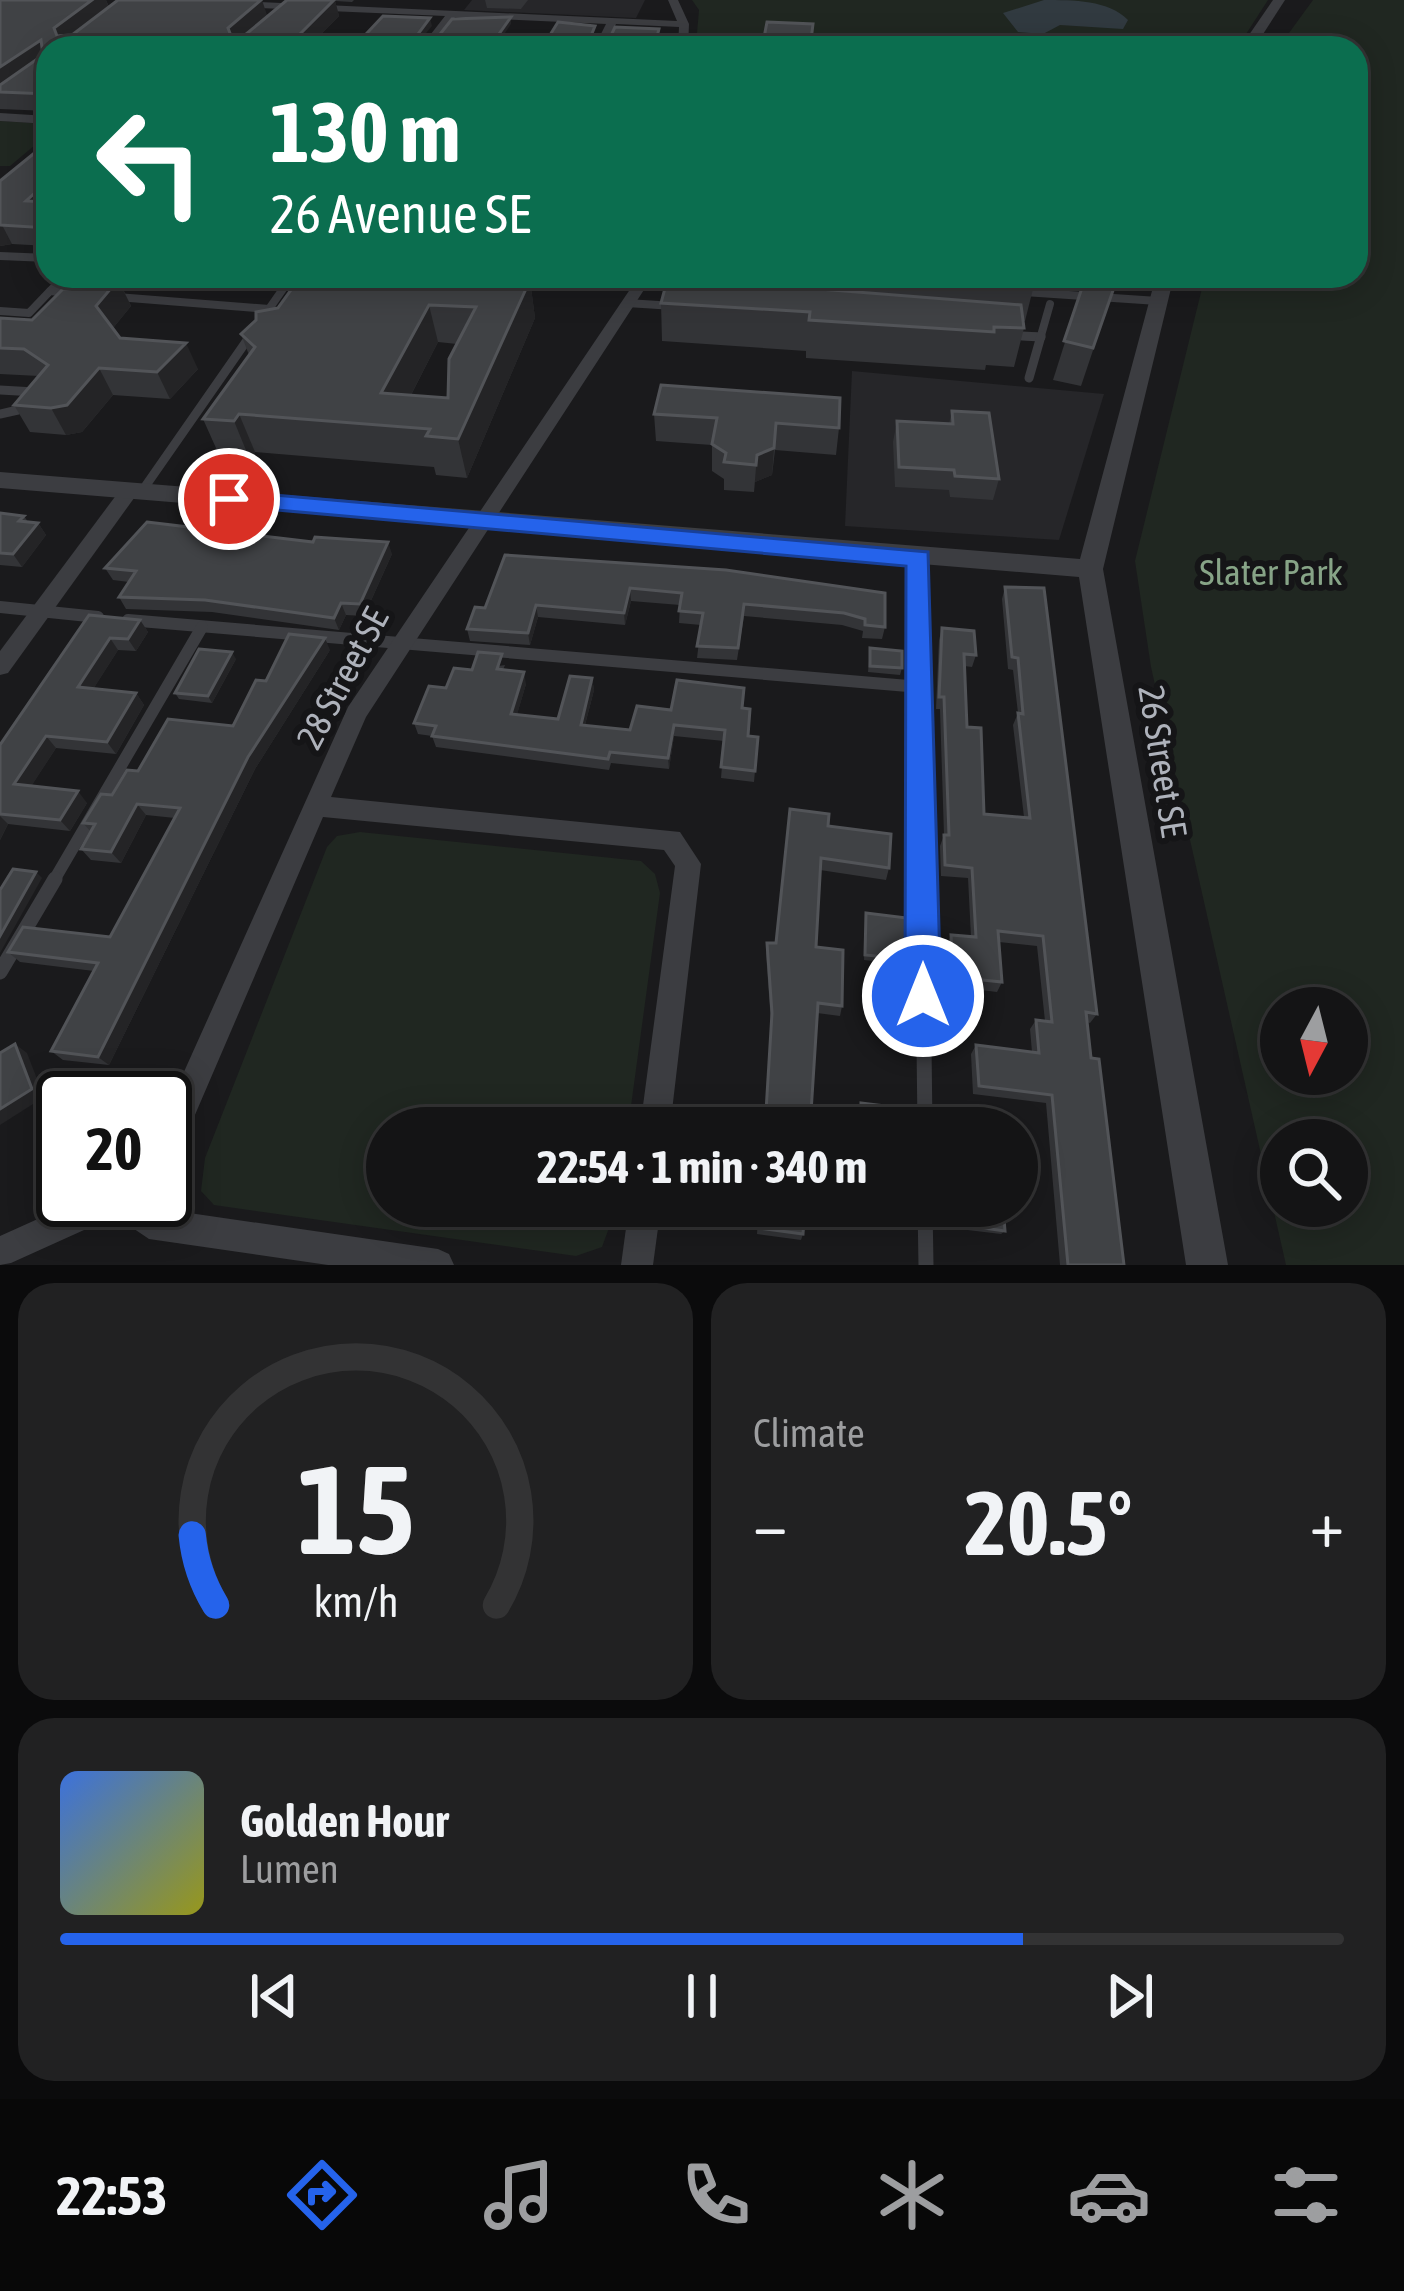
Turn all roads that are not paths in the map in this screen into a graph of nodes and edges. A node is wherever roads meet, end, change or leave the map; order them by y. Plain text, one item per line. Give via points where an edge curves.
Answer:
1 (673, 0) edge
2 (1279, 0) edge
3 (211, 3) edge
4 (290, 6) junction
5 (452, 14) junction
6 (274, 20) edge
7 (612, 21) junction
8 (684, 24) junction
9 (435, 36) edge
10 (605, 36) edge
11 (684, 36) edge
12 (1255, 36) edge
13 (0, 117) edge
14 (36, 118) edge
15 (0, 256) edge
16 (36, 258) edge
17 (54, 288) edge
18 (284, 288) edge
19 (638, 288) edge
20 (1161, 288) edge
21 (1017, 291) edge
22 (50, 292) junction
23 (84, 294) edge
24 (107, 296) edge
25 (627, 303) junction
26 (1050, 304) dead end
27 (698, 308) edge
28 (269, 309) junction
29 (0, 310) edge
30 (997, 335) edge
31 (1041, 337) junction
32 (246, 342) junction
33 (259, 348) edge
34 (243, 368) edge
35 (224, 373) junction
36 (1028, 377) dead end
37 (0, 390) edge
38 (0, 414) edge
39 (0, 480) edge
40 (136, 491) junction
41 (479, 521) junction
42 (919, 558) junction
43 (1090, 569) junction
44 (0, 607) edge
45 (40, 611) junction
46 (202, 627) junction
47 (396, 646) junction
48 (0, 667) edge
49 (920, 687) junction
50 (318, 806) junction
51 (0, 972) edge
52 (192, 1088) edge
53 (658, 1107) edge
54 (925, 1107) edge
55 (57, 1227) edge
56 (178, 1227) edge
57 (642, 1227) edge
58 (925, 1227) edge
59 (0, 1252) edge
60 (363, 1259) edge
61 (438, 1265) edge
62 (637, 1265) edge
63 (926, 1265) edge
64 (1207, 1265) edge

1 - 8 street
2 - 12 street
3 - 4 street
4 - 5 street
4 - 6 street
5 - 7 street
5 - 9 street
7 - 8 street
7 - 10 street
8 - 11 street
13 - 14 street
15 - 16 lane
17 - 22 lane
18 - 28 lane
19 - 25 street, 28 Street SE
20 - 21 lane
20 - 43 street, 26 Street SE
22 - 23 lane
22 - 29 lane via 28,313
24 - 28 lane
25 - 27 lane
25 - 41 street, 28 Street SE
26 - 31 lane
28 - 32 lane
30 - 31 lane
31 - 36 lane
32 - 33 lane
32 - 35 lane
34 - 35 lane
35 - 40 lane
37 - 38 lane via 35,392 18,410
39 - 40 street
40 - 41 street
40 - 45 street
41 - 42 street
41 - 47 street, 28 Street SE
42 - 43 street
42 - 49 lane
43 - 64 street, 26 Street SE
44 - 45 lane
45 - 46 lane
45 - 48 street
46 - 47 lane
46 - 51 lane
47 - 49 lane
47 - 50 street, 28 Street SE via 356,713
49 - 54 lane
50 - 52 street, 28 Street SE
50 - 53 street via 671,840 688,864
55 - 59 street
56 - 60 street
57 - 62 street
58 - 63 lane
60 - 61 street

